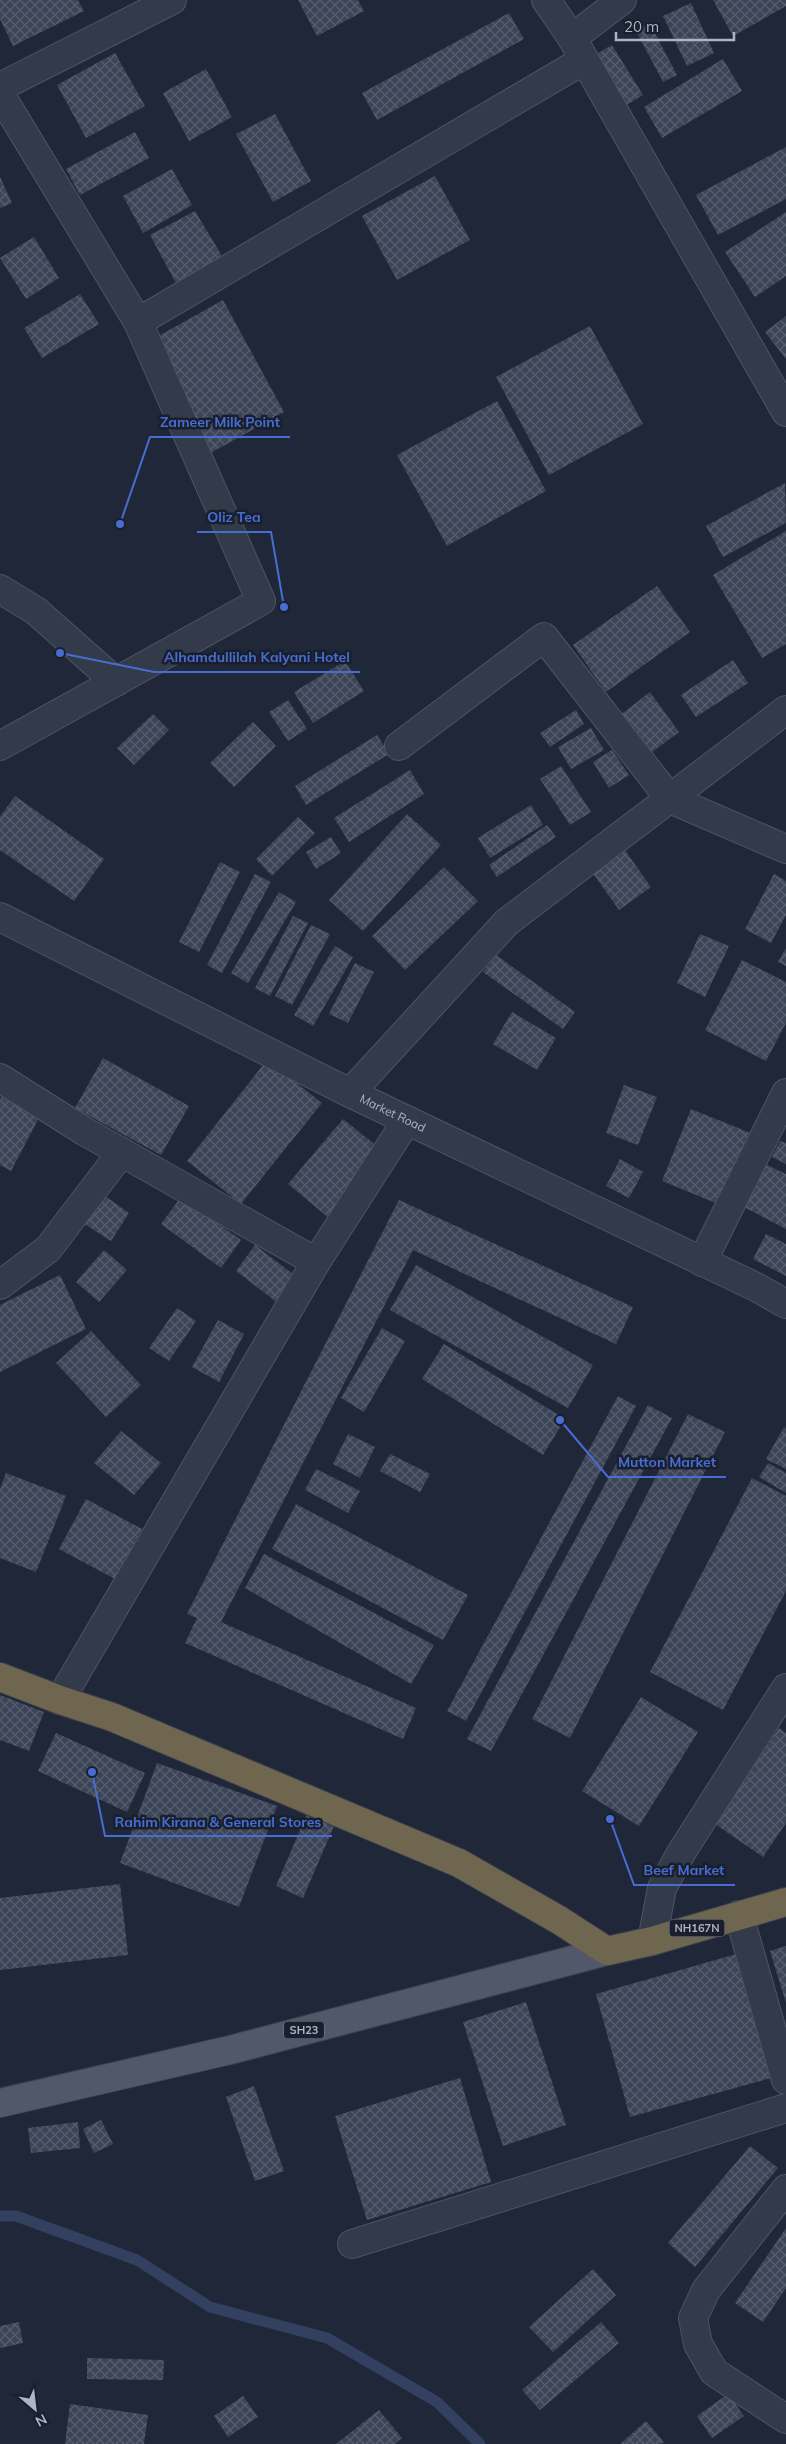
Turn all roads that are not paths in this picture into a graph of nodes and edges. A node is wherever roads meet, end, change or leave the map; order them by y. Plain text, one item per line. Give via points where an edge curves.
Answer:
1 (172, 0) edge
2 (546, 0) edge
3 (622, 0) edge
4 (578, 49) junction
5 (0, 87) edge
6 (0, 94) edge
7 (138, 322) junction
8 (786, 412) edge
9 (0, 589) edge
10 (116, 682) junction
11 (786, 710) edge
12 (0, 746) edge
13 (399, 746) dead end
14 (670, 799) junction
15 (786, 849) edge
16 (0, 917) edge
17 (0, 1078) edge
18 (350, 1093) junction
19 (786, 1093) edge
20 (407, 1120) junction
21 (122, 1152) junction
22 (316, 1262) junction
23 (702, 1262) junction
24 (0, 1284) edge
25 (786, 1304) edge
26 (0, 1677) edge
27 (786, 1688) edge
28 (60, 1700) junction
29 (786, 1902) edge
30 (739, 1915) junction
31 (652, 1941) junction
32 (607, 1951) junction
33 (786, 2080) edge
34 (0, 2103) edge
35 (786, 2108) edge
36 (786, 2189) edge
37 (352, 2244) dead end
38 (786, 2419) edge

1 - 5 street
2 - 4 street
3 - 4 street
4 - 7 street
4 - 8 street
6 - 7 street
7 - 10 street via 261,601
9 - 10 street via 36,611
10 - 12 street
11 - 14 street
13 - 14 street via 544,637
14 - 15 street
14 - 18 street via 507,922
16 - 18 street, Market Road
17 - 21 street
18 - 20 street, Market Road
19 - 23 street
20 - 22 street
20 - 23 street, Market Road
21 - 22 street
21 - 24 street via 48,1249
22 - 28 street
23 - 25 street, Market Road
26 - 28 highway
27 - 31 street via 662,1888
28 - 32 highway via 112,1717 459,1863
29 - 30 highway, NH167N
30 - 31 highway, NH167N
30 - 33 street
31 - 32 highway, NH167N
32 - 34 main road, SH23 via 230,2050
35 - 37 street
36 - 38 street via 706,2290 693,2318 698,2344 714,2372

